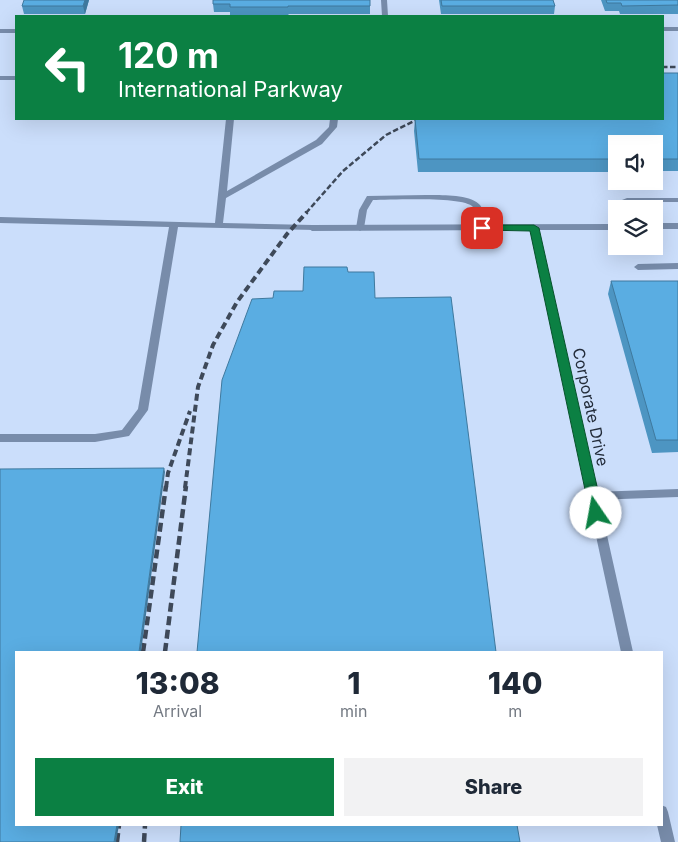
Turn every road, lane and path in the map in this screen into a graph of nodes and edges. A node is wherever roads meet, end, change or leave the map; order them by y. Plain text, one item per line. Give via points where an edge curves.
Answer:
1 (384, 0) edge
2 (385, 15) edge
3 (664, 30) edge
4 (678, 30) edge
5 (0, 31) edge
6 (15, 31) edge
7 (0, 78) edge
8 (15, 78) edge
9 (230, 120) edge
10 (334, 120) edge
11 (222, 197) junction
12 (663, 200) edge
13 (678, 200) edge
14 (0, 220) edge
15 (174, 224) junction
16 (219, 225) junction
17 (663, 226) edge
18 (678, 226) edge
19 (608, 227) edge
20 (360, 228) junction
21 (482, 228) junction
22 (534, 228) junction
23 (678, 266) edge
24 (638, 267) dead end
25 (0, 438) edge
26 (678, 493) edge
27 (592, 496) junction
28 (627, 651) edge
29 (663, 821) edge
30 (668, 842) edge

1 - 2 street
3 - 4 street
5 - 6 street
7 - 8 street
9 - 11 street
10 - 11 street via 319,142
11 - 16 street
12 - 13 street
14 - 15 street
15 - 16 street
15 - 25 street via 143,410 125,433 95,438
16 - 20 street
17 - 18 street
19 - 22 street
20 - 21 street
20 - 21 street via 363,210 370,198 460,198 475,204 480,211
21 - 22 street
22 - 27 street, Corporate Drive
23 - 24 street
26 - 27 street
27 - 28 street, Corporate Drive
29 - 30 street

